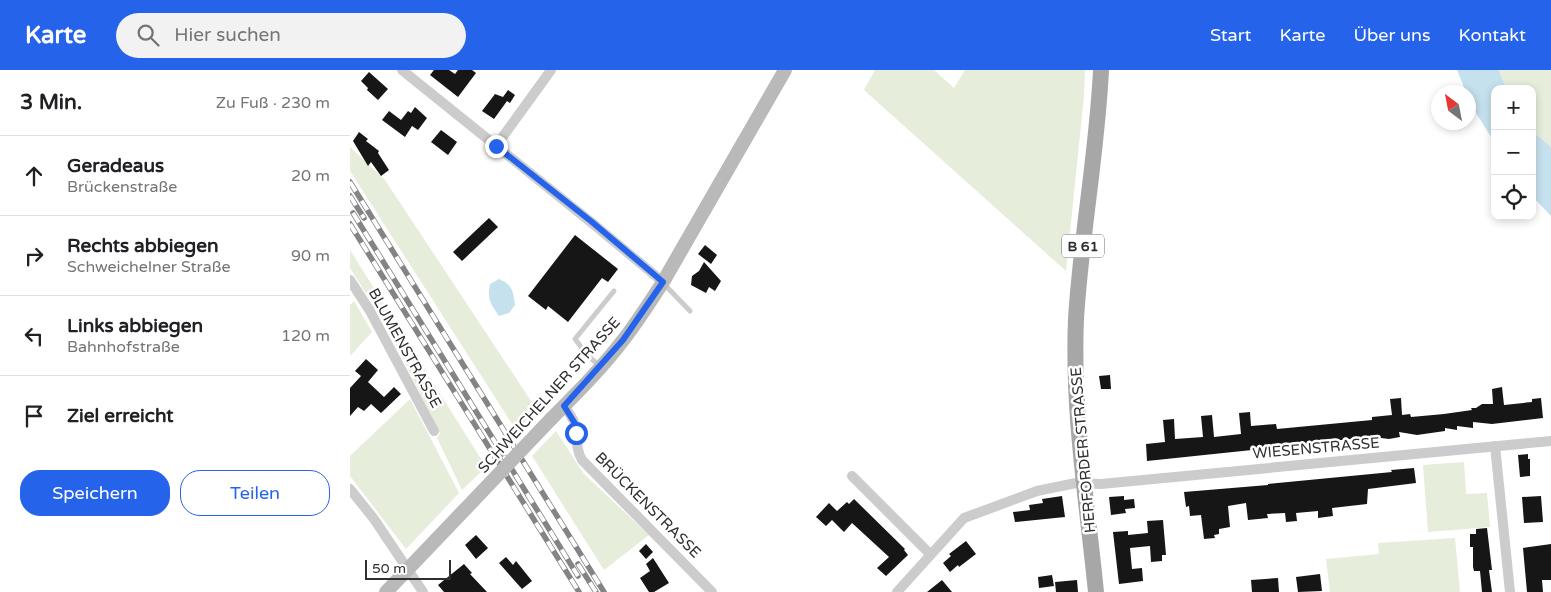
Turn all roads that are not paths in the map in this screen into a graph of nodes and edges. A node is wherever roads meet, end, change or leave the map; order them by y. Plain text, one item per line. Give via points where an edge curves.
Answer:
1 (402, 70) edge
2 (551, 70) edge
3 (785, 70) edge
4 (1101, 70) edge
5 (496, 146) junction
6 (350, 280) edge
7 (663, 282) junction
8 (614, 290) dead end
9 (690, 311) dead end
10 (600, 366) junction
11 (564, 406) junction
12 (434, 431) dead end
13 (1551, 440) edge
14 (1495, 446) junction
15 (852, 476) dead end
16 (1085, 483) junction
17 (350, 489) edge
18 (930, 554) junction
19 (407, 569) junction
20 (386, 592) edge
21 (423, 592) edge
22 (712, 592) edge
23 (897, 592) edge
24 (1096, 592) edge
25 (1510, 592) edge

1 - 5 street
2 - 5 street
3 - 7 street, SCHWEICHELNER STRASSE
4 - 16 main road, HERFORDER STRASSE / B 61 via 1076,320 1078,422
5 - 7 street
6 - 12 street, BLUMENSTRASSE
7 - 9 lane
7 - 10 street, SCHWEICHELNER STRASSE via 623,340
8 - 10 lane via 575,339
10 - 11 street, SCHWEICHELNER STRASSE
11 - 19 street, SCHWEICHELNER STRASSE, bridge
11 - 22 street, BRÜCKENSTRASSE via 576,425 576,443 582,460
13 - 14 street, WIESENSTRASSE
14 - 16 street, WIESENSTRASSE
14 - 25 street
15 - 18 street
16 - 18 street, WIESENSTRASSE via 1037,491 964,518
16 - 24 main road, HERFORDER STRASSE / B 61
17 - 19 street
18 - 23 street, WIESENSTRASSE
19 - 20 street, SCHWEICHELNER STRASSE
19 - 21 street

